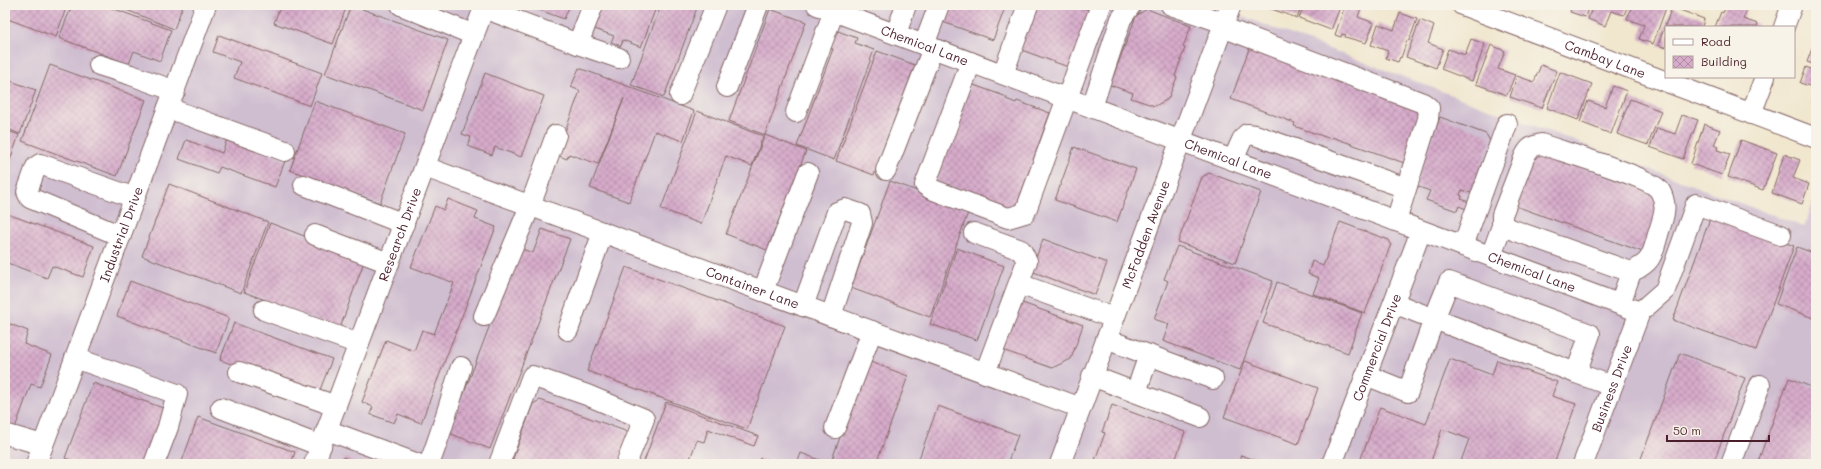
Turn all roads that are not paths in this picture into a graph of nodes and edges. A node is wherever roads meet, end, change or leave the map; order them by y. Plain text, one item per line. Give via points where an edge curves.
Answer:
1 (206, 5) edge
2 (401, 5) edge
3 (593, 5) edge
4 (716, 5) edge
5 (758, 5) edge
6 (906, 5) edge
7 (939, 5) edge
8 (1014, 5) edge
9 (1028, 5) edge
10 (1102, 5) edge
11 (1131, 5) edge
12 (1171, 5) edge
13 (1462, 5) edge
14 (1792, 5) edge
15 (485, 6) edge
16 (829, 8) edge
17 (1226, 18) edge
18 (1784, 26) edge
19 (896, 34) junction
20 (474, 35) junction
21 (578, 44) junction
22 (929, 47) junction
23 (619, 58) dead end
24 (971, 62) junction
25 (99, 66) dead end
26 (997, 72) junction
27 (1765, 78) edge
28 (727, 87) dead end
29 (680, 95) dead end
30 (1068, 98) junction
31 (171, 100) junction
32 (1092, 107) junction
33 (796, 112) dead end
34 (1751, 114) junction
35 (1507, 124) dead end
36 (556, 135) dead end
37 (1816, 138) edge
38 (1180, 140) junction
39 (285, 150) dead end
40 (1233, 160) junction
41 (425, 167) junction
42 (886, 170) dead end
43 (808, 173) dead end
44 (304, 185) dead end
45 (1406, 188) junction
46 (135, 198) junction
47 (530, 206) junction
48 (1396, 221) junction
49 (404, 224) junction
50 (1502, 226) junction
51 (1421, 231) junction
52 (602, 232) junction
53 (974, 233) dead end
54 (315, 235) dead end
55 (1781, 235) dead end
56 (121, 236) junction
57 (1463, 246) junction
58 (1491, 256) junction
59 (389, 262) junction
60 (1631, 272) junction
61 (1019, 284) junction
62 (763, 291) junction
63 (1394, 303) junction
64 (1620, 304) junction
65 (803, 306) junction
66 (264, 310) dead end
67 (1640, 312) junction
68 (484, 316) dead end
69 (831, 316) junction
70 (1114, 318) junction
71 (1434, 319) junction
72 (568, 330) dead end
73 (872, 331) junction
74 (1106, 339) junction
75 (359, 344) junction
76 (1149, 355) junction
77 (75, 358) junction
78 (461, 367) dead end
79 (239, 372) dead end
80 (985, 373) junction
81 (1576, 373) junction
82 (1366, 375) junction
83 (1092, 376) junction
84 (1212, 380) dead end
85 (1760, 385) dead end
86 (1612, 386) junction
87 (1136, 392) junction
88 (336, 406) junction
89 (221, 408) dead end
90 (1080, 408) junction
91 (1200, 417) dead end
92 (835, 428) dead end
93 (5, 434) edge
94 (43, 445) junction
95 (320, 447) edge
96 (36, 464) edge
97 (154, 464) edge
98 (418, 464) edge
99 (429, 464) edge
100 (500, 464) edge
101 (626, 464) edge
102 (1060, 464) edge
103 (1332, 464) edge
104 (1583, 464) edge
105 (1731, 464) edge

1 - 31 street, Industrial Drive
2 - 20 street
3 - 21 street
4 - 29 street
5 - 28 street
6 - 19 street
7 - 22 street
8 - 26 street
9 - 26 street
10 - 30 street
11 - 32 street via 1121,19
12 - 17 street
13 - 34 street, Cambay Lane
14 - 18 street
15 - 20 street, Research Drive
15 - 21 street
16 - 19 street, Chemical Lane
16 - 33 street
17 - 38 street, McFadden Avenue
17 - 45 street via 1416,100 1429,108 1428,119
19 - 22 street, Chemical Lane
20 - 41 street, Research Drive
21 - 23 street
22 - 24 street, Chemical Lane
22 - 42 street
24 - 26 street, Chemical Lane
24 - 30 street via 925,185 1008,218 1025,213
25 - 31 street via 131,75
26 - 30 street, Chemical Lane
27 - 34 street
30 - 32 street, Chemical Lane
31 - 39 street
31 - 46 street, Industrial Drive
32 - 38 street, Chemical Lane
34 - 37 street, Cambay Lane
35 - 57 street
36 - 47 street
38 - 40 street, Chemical Lane
38 - 70 street, McFadden Avenue
40 - 45 street via 1247,134 1255,135
40 - 48 street, Chemical Lane
41 - 47 street, Container Lane
41 - 49 street, Research Drive
43 - 62 street
44 - 49 street
45 - 48 street
46 - 56 street, Industrial Drive
46 - 56 street via 40,164 36,167 27,192 30,198
47 - 52 street, Container Lane
47 - 68 street
48 - 51 street, Chemical Lane
49 - 59 street, Research Drive
50 - 58 street
50 - 60 street
50 - 60 street via 1502,215 1524,158 1528,149 1534,145 1540,144 1624,172 1659,189 1665,202 1665,212 1650,258 1644,265
51 - 57 street, Chemical Lane
51 - 63 street, Commercial Drive
52 - 62 street, Container Lane
52 - 72 street
53 - 61 street via 1021,250 1027,261
54 - 59 street
55 - 67 street via 1696,204 1665,290
56 - 77 street, Industrial Drive
57 - 58 street, Chemical Lane
58 - 64 street, Chemical Lane
59 - 75 street, Research Drive
60 - 64 street
61 - 70 street
61 - 80 street
62 - 65 street, Container Lane
63 - 71 street
63 - 82 street, Commercial Drive
64 - 67 street, Chemical Lane
65 - 69 street, Container Lane
65 - 69 street via 837,212 845,209 860,214 862,222
66 - 75 street
67 - 86 street, Business Drive
69 - 73 street, Container Lane
70 - 74 street, McFadden Avenue
71 - 81 street
71 - 81 street via 1450,282 1590,334
71 - 82 street via 1408,392
73 - 80 street, Container Lane
73 - 92 street
74 - 76 street
74 - 83 street, McFadden Avenue
75 - 88 street, Research Drive
76 - 84 street
76 - 87 street
77 - 94 street, Industrial Drive
77 - 97 street via 177,394
78 - 99 street via 443,428
79 - 88 street
80 - 90 street, Container Lane
81 - 86 street
82 - 103 street, Commercial Drive
83 - 87 street
83 - 90 street, McFadden Avenue
85 - 105 street
86 - 104 street, Business Drive
87 - 91 street
88 - 95 street, Research Drive
89 - 95 street
90 - 102 street, McFadden Avenue
93 - 94 street
94 - 96 street, Industrial Drive
95 - 98 street
100 - 101 street via 532,376 644,419

